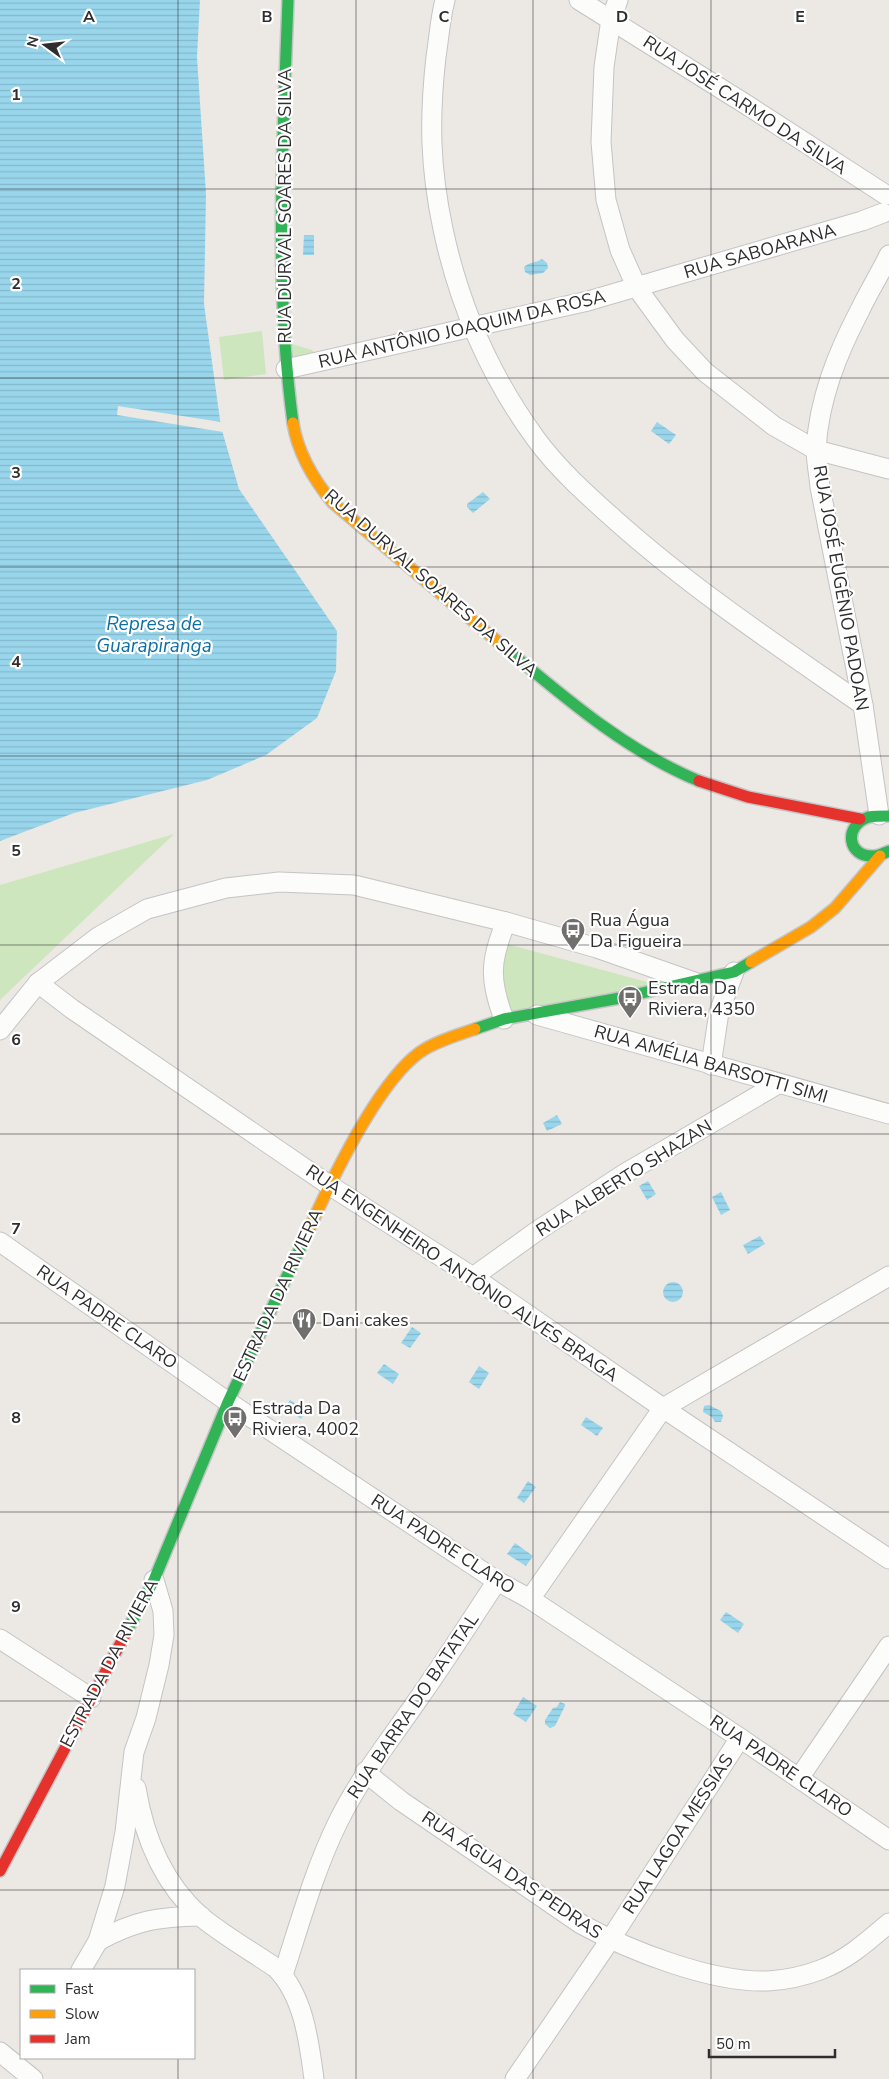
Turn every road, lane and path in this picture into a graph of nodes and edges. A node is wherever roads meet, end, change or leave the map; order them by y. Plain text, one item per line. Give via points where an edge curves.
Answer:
1 (288, 0) edge
2 (445, 0) edge
3 (579, 0) edge
4 (618, 0) edge
5 (611, 19) junction
6 (887, 206) edge
7 (889, 255) edge
8 (637, 288) junction
9 (472, 328) junction
10 (286, 369) junction
11 (816, 450) junction
12 (889, 469) edge
13 (863, 705) junction
14 (822, 811) joint
15 (884, 815) edge
16 (856, 826) junction
17 (884, 854) edge
18 (856, 861) junction
19 (852, 888) junction
20 (506, 922) junction
21 (734, 972) junction
22 (696, 982) junction
23 (38, 983) junction
24 (534, 1014) junction
25 (504, 1020) junction
26 (0, 1030) edge
27 (711, 1065) junction
28 (778, 1084) junction
29 (889, 1114) edge
30 (329, 1185) junction
31 (0, 1242) edge
32 (473, 1277) junction
33 (885, 1283) edge
34 (228, 1402) junction
35 (663, 1408) junction
36 (889, 1559) edge
37 (154, 1580) junction
38 (497, 1581) junction
39 (530, 1599) junction
40 (0, 1639) edge
41 (889, 1646) edge
42 (91, 1698) junction
43 (740, 1738) junction
44 (134, 1752) junction
45 (365, 1772) junction
46 (799, 1778) junction
47 (889, 1840) edge
48 (0, 1871) edge
49 (201, 1916) junction
50 (889, 1923) edge
51 (610, 1940) junction
52 (98, 1941) junction
53 (82, 1969) edge
54 (283, 1975) junction
55 (0, 2052) edge
56 (28, 2069) edge
57 (314, 2079) edge
58 (515, 2079) edge

1 - 10 street, RUA DURVAL SOARES DA SILVA via 282,309
2 - 9 street via 431,98 431,163 447,250
3 - 5 street, RUA JOSÉ CARMO DA SILVA
4 - 5 street
5 - 6 street, RUA JOSÉ CARMO DA SILVA
5 - 8 street via 602,103 601,142 606,200 620,250
6 - 8 street, RUA SABOARANA via 862,222
7 - 11 street, RUA JOSÉ EUGÊNIO PADOAN via 836,361 826,391
8 - 9 street, RUA ANTÔNIO JOAQUIM DA ROSA
8 - 11 street via 675,340 705,372 774,426
9 - 10 street, RUA ANTÔNIO JOAQUIM DA ROSA
9 - 13 street via 508,398 537,440 582,490 646,548
10 - 14 street, RUA DURVAL SOARES DA SILVA via 296,441 318,485 333,503 454,606 577,707 666,764 721,790
11 - 12 street
11 - 13 street, RUA JOSÉ EUGÊNIO PADOAN via 827,526
13 - 15 street, RUA JOSÉ EUGÊNIO PADOAN
14 - 16 street, RUA DURVAL SOARES DA SILVA
15 - 16 street via 869,815
16 - 18 street via 852,843
17 - 18 street
17 - 19 street, ESTRADA DA RIVIERA
18 - 19 street
19 - 21 street, ESTRADA DA RIVIERA via 835,908 811,927
20 - 22 street
20 - 23 street via 354,885 279,882 226,888 147,909 98,938
20 - 25 street via 496,945 492,972 495,997
21 - 22 street, ESTRADA DA RIVIERA
21 - 27 street via 719,1012
22 - 24 street, ESTRADA DA RIVIERA
23 - 26 street
23 - 30 street, RUA ENGENHEIRO ANTÔNIO ALVES BRAGA
24 - 25 street, ESTRADA DA RIVIERA
24 - 27 street, RUA AMÉLIA BARSOTTI SIMI
25 - 30 street, ESTRADA DA RIVIERA via 432,1045 404,1065 378,1099
27 - 28 street, RUA AMÉLIA BARSOTTI SIMI
28 - 29 street, RUA AMÉLIA BARSOTTI SIMI
28 - 32 street, RUA ALBERTO SHAZAN via 624,1174
30 - 32 street, RUA ENGENHEIRO ANTÔNIO ALVES BRAGA
30 - 34 street, ESTRADA DA RIVIERA
31 - 34 street, RUA PADRE CLARO
32 - 35 street, RUA ENGENHEIRO ANTÔNIO ALVES BRAGA
33 - 35 street
34 - 37 street, ESTRADA DA RIVIERA
34 - 38 street, RUA PADRE CLARO
35 - 36 street, RUA ENGENHEIRO ANTÔNIO ALVES BRAGA
35 - 39 street
37 - 42 street, ESTRADA DA RIVIERA
37 - 44 street via 163,1611 164,1635
38 - 39 street, RUA PADRE CLARO
38 - 45 street, RUA BARRA DO BATATAL
39 - 43 street, RUA PADRE CLARO
40 - 42 street
41 - 46 street
42 - 48 street, ESTRADA DA RIVIERA
43 - 46 street, RUA PADRE CLARO
43 - 51 street, RUA LAGOA MESSIAS
44 - 49 street via 139,1805 156,1861 181,1896
44 - 52 street via 115,1886
45 - 51 street, RUA ÁGUA DAS PEDRAS via 401,1801 581,1924
45 - 54 street, RUA BARRA DO BATATAL via 318,1866
46 - 47 street, RUA PADRE CLARO
49 - 52 street via 152,1919 122,1928
49 - 54 street
50 - 51 street, RUA ÁGUA DAS PEDRAS via 852,1954 821,1970 795,1978 768,1981 726,1978 681,1966
51 - 58 street, RUA LAGOA MESSIAS
52 - 53 street
54 - 57 street via 300,2007
55 - 56 street

